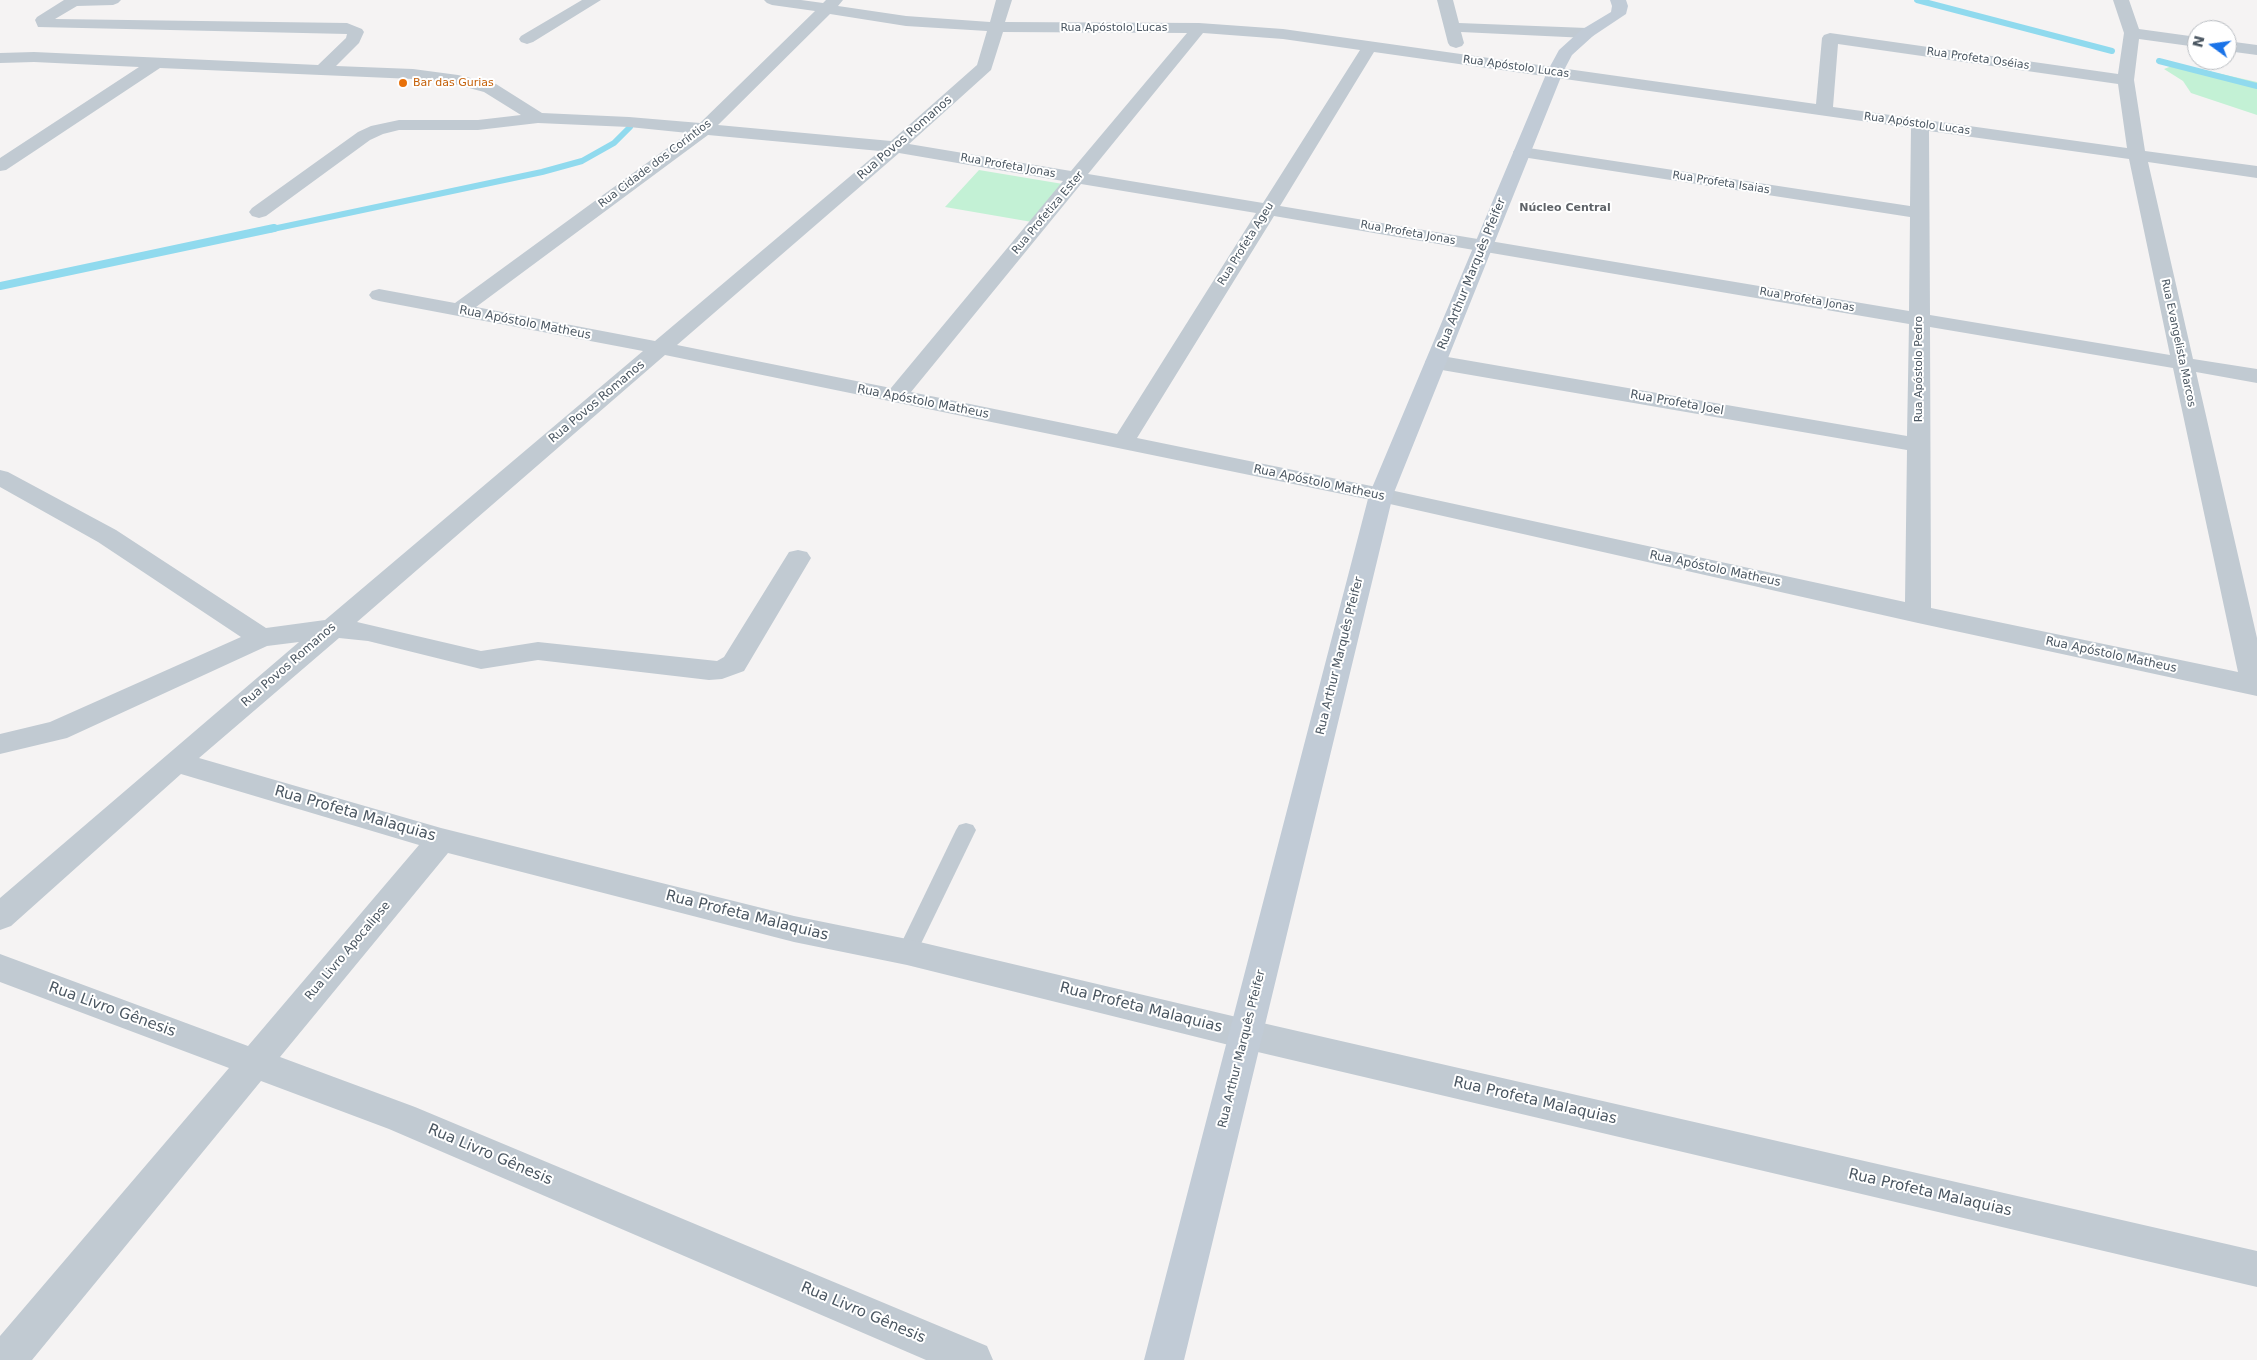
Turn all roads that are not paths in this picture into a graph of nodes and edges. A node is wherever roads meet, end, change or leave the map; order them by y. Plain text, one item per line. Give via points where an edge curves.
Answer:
1 (113, 0) edge
2 (593, 0) edge
3 (772, 0) edge
4 (1004, 0) edge
5 (1445, 0) edge
6 (1618, 0) edge
7 (2121, 0) edge
8 (75, 1) edge
9 (831, 4) edge
10 (996, 27) junction
11 (1452, 27) junction
12 (1199, 28) junction
13 (1587, 33) junction
14 (2132, 33) junction
15 (527, 39) dead end
16 (2187, 41) edge
17 (1370, 46) junction
18 (2237, 47) edge
19 (2257, 50) edge
20 (0, 58) edge
21 (1460, 59) junction
22 (157, 62) junction
23 (322, 70) junction
24 (1555, 72) junction
25 (2126, 80) junction
26 (1824, 110) junction
27 (538, 118) junction
28 (1920, 124) junction
29 (704, 129) junction
30 (895, 147) junction
31 (1522, 152) junction
32 (2137, 155) junction
33 (0, 166) edge
34 (2257, 172) edge
35 (1078, 177) junction
36 (1268, 210) junction
37 (259, 212) dead end
38 (1920, 213) junction
39 (1483, 246) junction
40 (379, 295) dead end
41 (459, 310) junction
42 (1919, 319) junction
43 (660, 348) junction
44 (1436, 362) junction
45 (2183, 364) junction
46 (2257, 376) edge
47 (896, 396) junction
48 (1123, 443) junction
49 (1919, 445) junction
50 (0, 477) edge
51 (1381, 495) junction
52 (798, 558) dead end
53 (1918, 614) junction
54 (332, 628) junction
55 (262, 638) junction
56 (2255, 685) edge
57 (0, 744) edge
58 (176, 762) junction
59 (966, 830) dead end
60 (441, 840) junction
61 (0, 917) edge
62 (907, 952) junction
63 (0, 968) edge
64 (1246, 1034) junction
65 (254, 1063) junction
66 (2257, 1269) edge
67 (6, 1360) edge
68 (974, 1360) edge
69 (1164, 1360) edge

1 - 8 street
2 - 15 street
3 - 9 street, Rua Apóstolo Lucas
4 - 10 street, Rua Povos Romanos
5 - 11 street
6 - 13 street, Rua Arthur Marquês Pfeifer via 1618,14
7 - 14 street, Rua Evangelista Marcos
8 - 23 street via 42,20 44,24 347,28 356,32 353,40
9 - 10 street, Rua Apóstolo Lucas via 906,21
9 - 29 street, Rua Cidade dos Coríntios
10 - 12 street, Rua Apóstolo Lucas
10 - 30 street, Rua Povos Romanos via 985,67
11 - 13 street
11 - 21 street
12 - 17 street, Rua Apóstolo Lucas via 1283,34
12 - 35 street, Rua Profetiza Ester
13 - 24 street, Rua Arthur Marquês Pfeifer via 1565,52
14 - 16 street
14 - 25 street, Rua Evangelista Marcos
17 - 21 street, Rua Apóstolo Lucas
17 - 36 street, Rua Profeta Ageu
18 - 19 street
20 - 22 street
21 - 24 street, Rua Apóstolo Lucas
22 - 23 street
22 - 33 street
23 - 27 street via 413,74 458,80 490,88
24 - 26 street, Rua Apóstolo Lucas
24 - 31 street, Rua Arthur Marquês Pfeifer
25 - 26 street, Rua Profeta Oséias via 1830,38
25 - 32 street, Rua Evangelista Marcos
26 - 28 street, Rua Apóstolo Lucas
27 - 29 street, Rua Profeta Jonas
27 - 37 street, Rua Profeta Jonas via 478,125 399,125 377,130
28 - 32 street, Rua Apóstolo Lucas
28 - 38 street, Rua Apóstolo Pedro
29 - 30 street, Rua Profeta Jonas
29 - 41 street, Rua Cidade dos Coríntios
30 - 35 street, Rua Profeta Jonas
30 - 43 street, Rua Povos Romanos
31 - 38 street, Rua Profeta Isaias
31 - 39 street, Rua Arthur Marquês Pfeifer
32 - 34 street, Rua Apóstolo Lucas
32 - 45 street, Rua Evangelista Marcos
35 - 36 street, Rua Profeta Jonas
35 - 47 street, Rua Profetiza Ester
36 - 39 street, Rua Profeta Jonas
36 - 48 street, Rua Profeta Ageu
38 - 42 street, Rua Apóstolo Pedro
39 - 42 street, Rua Profeta Jonas
39 - 44 street, Rua Arthur Marquês Pfeifer
40 - 41 street, Rua Apóstolo Matheus
41 - 43 street, Rua Apóstolo Matheus
42 - 45 street, Rua Profeta Jonas
42 - 49 street, Rua Apóstolo Pedro
43 - 47 street, Rua Apóstolo Matheus
43 - 54 street, Rua Povos Romanos
44 - 49 street, Rua Profeta Joel
44 - 51 street, Rua Arthur Marquês Pfeifer
45 - 46 street, Rua Profeta Jonas
45 - 56 street, Rua Evangelista Marcos
47 - 48 street, Rua Apóstolo Matheus
48 - 51 street, Rua Apóstolo Matheus
49 - 53 street, Rua Apóstolo Pedro
50 - 55 street via 107,536
51 - 53 street, Rua Apóstolo Matheus
51 - 64 street, Rua Arthur Marquês Pfeifer
52 - 54 street via 734,664 722,670 538,651 481,660 368,632
53 - 56 street, Rua Apóstolo Matheus
54 - 55 street
54 - 58 street, Rua Povos Romanos
55 - 57 street via 57,731
58 - 60 street, Rua Profeta Malaquias
58 - 61 street, Rua Povos Romanos
59 - 62 lane
60 - 62 street, Rua Profeta Malaquias via 794,929
60 - 65 street, Rua Livro Apocalipse
62 - 64 street, Rua Profeta Malaquias
63 - 65 street, Rua Livro Gênesis
64 - 66 street, Rua Profeta Malaquias
64 - 69 street, Rua Arthur Marquês Pfeifer
65 - 67 street, Rua Livro Apocalipse
65 - 68 street, Rua Livro Gênesis via 402,1118

